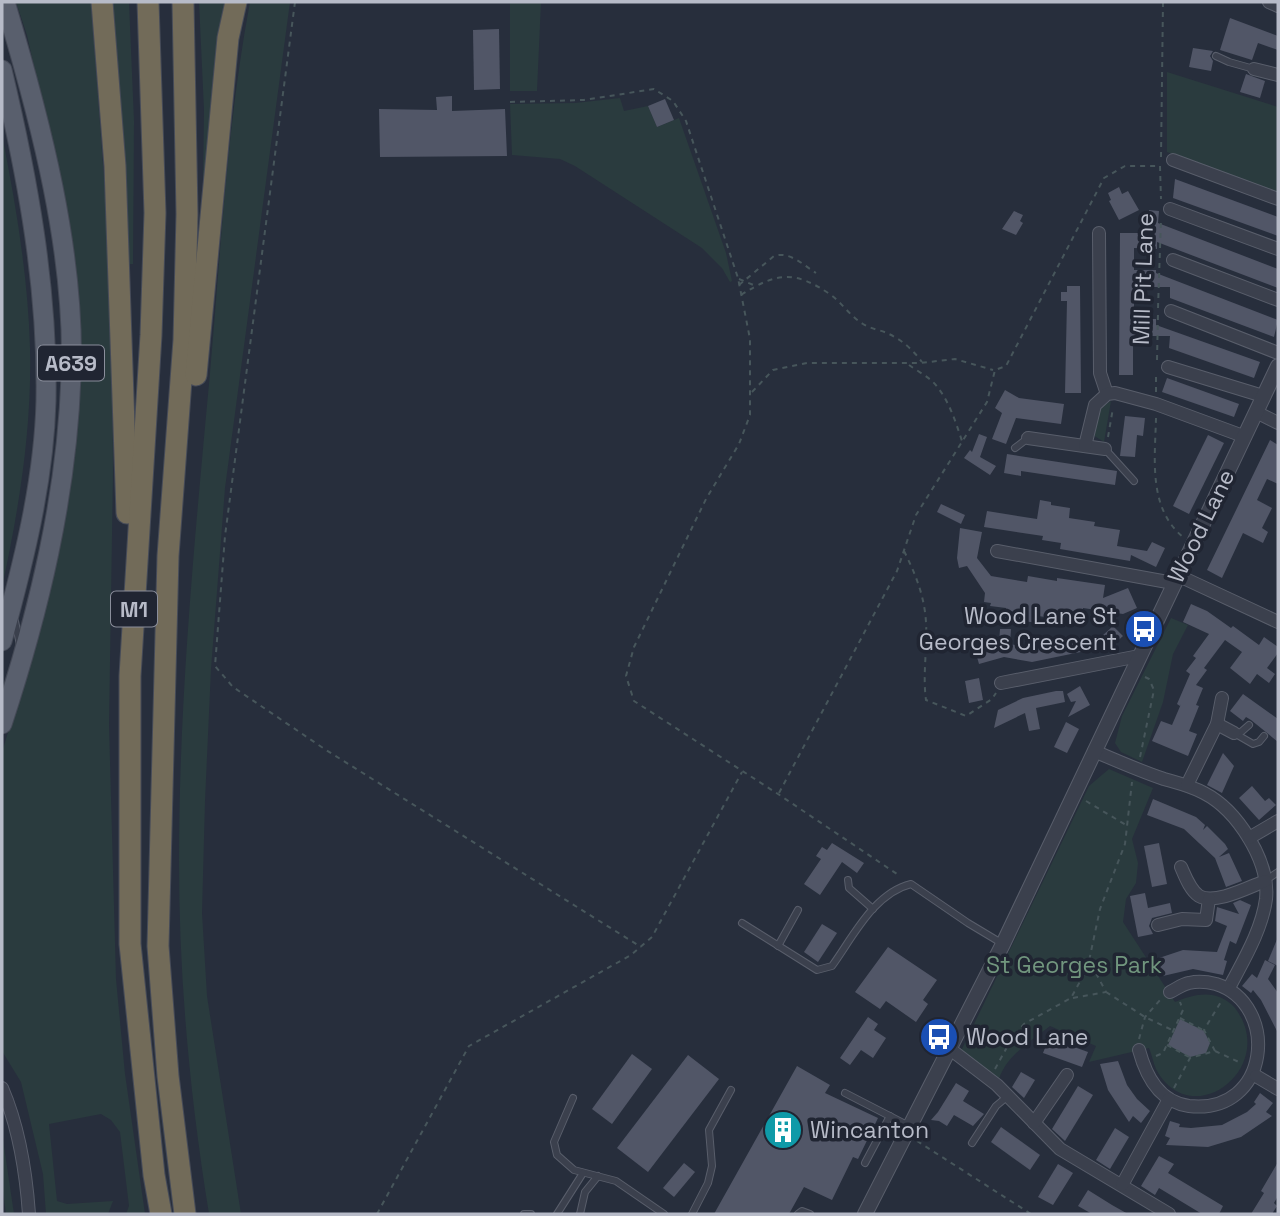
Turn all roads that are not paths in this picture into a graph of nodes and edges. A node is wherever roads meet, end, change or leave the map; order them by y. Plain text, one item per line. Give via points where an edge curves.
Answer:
1 (5, 2) edge
2 (102, 2) edge
3 (148, 2) edge
4 (183, 2) edge
5 (236, 2) edge
6 (1269, 2) edge
7 (1278, 6) edge
8 (1216, 56) dead end
9 (1254, 69) joint
10 (2, 70) edge
11 (1278, 75) edge
12 (1173, 160) dead end
13 (1278, 199) edge
14 (1164, 211) road end
15 (1278, 249) edge
16 (1090, 251) dead end
17 (1173, 260) dead end
18 (1278, 300) edge
19 (1171, 311) dead end
20 (1278, 353) edge
21 (1168, 366) dead end
22 (1278, 366) edge
23 (1111, 394) junction
24 (1263, 396) junction
25 (1255, 412) junction
26 (1278, 424) edge
27 (1244, 436) junction
28 (1028, 438) joint
29 (1085, 446) junction
30 (1015, 448) dead end
31 (1105, 449) joint
32 (1134, 481) dead end
33 (997, 551) dead end
34 (1175, 579) junction
35 (12, 606) junction
36 (1278, 622) edge
37 (2, 641) edge
38 (1139, 656) junction
39 (23, 657) junction
40 (130, 676) junction
41 (163, 679) junction
42 (1001, 683) road end
43 (1222, 698) dead end
44 (2, 724) edge
45 (1217, 724) junction
46 (1249, 725) dead end
47 (1234, 733) junction
48 (1264, 736) dead end
49 (1094, 751) junction
50 (1187, 785) junction
51 (1278, 821) edge
52 (1249, 838) junction
53 (1181, 867) dead end
54 (1278, 872) edge
55 (848, 880) dead end
56 (1265, 881) junction
57 (1209, 899) junction
58 (873, 909) junction
59 (798, 910) dead end
60 (742, 923) dead end
61 (1158, 925) dead end
62 (1003, 944) junction
63 (778, 946) junction
64 (1170, 992) road end
65 (1224, 993) junction
66 (950, 1049) junction
67 (1140, 1056) road end
68 (1257, 1073) junction
69 (1067, 1075) dead end
70 (2, 1088) edge
71 (731, 1090) dead end
72 (1278, 1090) edge
73 (845, 1093) dead end
74 (1008, 1096) junction
75 (573, 1098) dead end
76 (1169, 1099) junction
77 (890, 1116) junction
78 (1034, 1123) junction
79 (907, 1130) junction
80 (972, 1143) dead end
81 (865, 1163) dead end
82 (583, 1174) junction
83 (598, 1175) junction
84 (1122, 1185) junction
85 (1153, 1210) edge
86 (29, 1214) edge
87 (161, 1214) edge
88 (185, 1214) edge
89 (524, 1214) edge
90 (531, 1214) edge
91 (557, 1214) edge
92 (580, 1214) edge
93 (664, 1214) edge
94 (692, 1214) edge
95 (798, 1214) edge
96 (810, 1214) edge
97 (865, 1214) edge
98 (1169, 1214) edge

1 - 39 main road, A639 via 54,195 71,346 63,477
2 - 40 highway via 115,166 126,429
3 - 40 highway, M1 via 154,226
4 - 41 highway, M1 via 184,340
5 - 41 highway, M1 via 227,50
6 - 7 street
8 - 9 lane
9 - 11 street
10 - 35 main road, A639 via 31,201 45,328 46,403 37,490
12 - 13 street
14 - 15 street
16 - 23 street via 1100,231 1100,373
17 - 18 street
19 - 20 street
21 - 24 street
22 - 24 street, Wood Lane
23 - 27 street via 1156,404
23 - 29 street via 1095,405
24 - 25 street, Wood Lane
25 - 26 street
25 - 27 street, Wood Lane
27 - 34 street, Wood Lane
28 - 29 street
28 - 30 lane
29 - 31 street
31 - 32 lane
33 - 34 street
34 - 36 street
34 - 38 street, Wood Lane
35 - 37 main road, A639
35 - 39 lane
38 - 42 street
38 - 49 street, Wood Lane
39 - 44 main road, A639
40 - 87 highway, M1 via 130,944
41 - 88 highway, M1 via 158,946
43 - 45 street
45 - 47 street
45 - 50 street
46 - 47 lane
47 - 48 lane via 1253,744
49 - 50 street
49 - 62 street, Wood Lane
50 - 52 street via 1213,798
51 - 52 street
52 - 56 street
53 - 57 street via 1198,896
54 - 56 lane
55 - 58 lane via 849,887
56 - 57 street
56 - 65 street via 1260,921
57 - 61 street via 1206,920
58 - 62 lane via 897,888 911,884
58 - 63 lane via 832,966 817,970
59 - 63 lane
60 - 63 lane
62 - 66 street, Wood Lane
64 - 65 street via 1189,983 1207,982
65 - 68 street via 1244,998 1259,1021 1264,1044
66 - 74 street
66 - 79 street, Wood Lane
67 - 76 street via 1146,1074
68 - 72 street
68 - 76 street via 1241,1093 1225,1102 1206,1107
69 - 78 street
70 - 86 street via 16,1133
71 - 94 lane via 709,1130 712,1166
73 - 77 lane
74 - 78 street
74 - 80 lane
75 - 82 lane via 554,1142 564,1163
76 - 84 street
77 - 79 lane
77 - 81 lane
78 - 84 street via 1060,1149
79 - 97 street, Wood Lane
82 - 83 lane
82 - 91 lane
83 - 92 lane via 585,1192
83 - 93 lane
84 - 85 street
85 - 98 street
89 - 90 lane
95 - 96 lane

